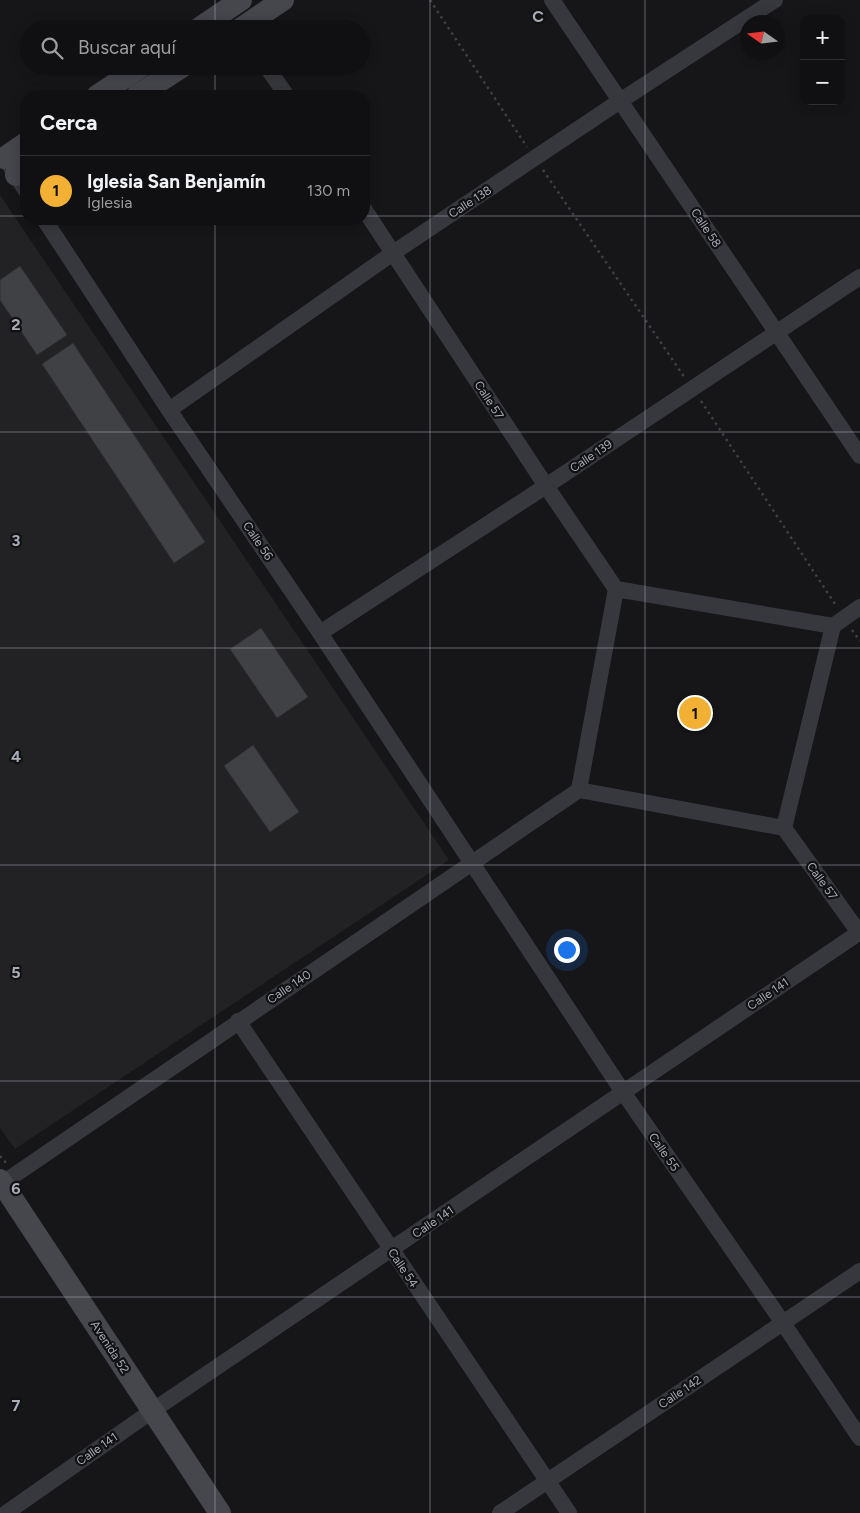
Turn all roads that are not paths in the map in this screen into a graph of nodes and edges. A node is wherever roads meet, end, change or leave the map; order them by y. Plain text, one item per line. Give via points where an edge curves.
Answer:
1 (283, 0) edge
2 (552, 0) edge
3 (775, 0) edge
4 (230, 3) edge
5 (209, 20) edge
6 (237, 20) edge
7 (253, 20) edge
8 (128, 75) edge
9 (169, 75) edge
10 (272, 75) edge
11 (106, 90) edge
12 (146, 90) edge
13 (283, 90) edge
14 (620, 101) junction
15 (20, 156) edge
16 (14, 169) edge
17 (370, 218) edge
18 (48, 225) edge
19 (393, 253) junction
20 (860, 277) edge
21 (776, 333) junction
22 (169, 410) junction
23 (860, 456) edge
24 (546, 486) junction
25 (616, 589) junction
26 (860, 607) edge
27 (839, 622) junction
28 (320, 633) junction
29 (579, 790) junction
30 (784, 828) junction
31 (471, 864) junction
32 (860, 933) edge
33 (238, 1021) junction
34 (623, 1092) junction
35 (1, 1183) edge
36 (391, 1250) junction
37 (860, 1271) edge
38 (783, 1323) junction
39 (152, 1411) junction
40 (860, 1438) edge
41 (547, 1481) junction
42 (6, 1513) edge
43 (220, 1513) edge
44 (500, 1513) edge
45 (569, 1513) edge

1 - 7 main road
2 - 14 street, Calle 58
3 - 14 street, Calle 138
4 - 5 main road
4 - 6 street
8 - 11 main road
9 - 12 main road
10 - 13 street
14 - 19 street, Calle 138
14 - 21 street, Calle 58
15 - 16 main road
17 - 19 street, Calle 57
18 - 22 street, Calle 56
19 - 22 street, Calle 138
19 - 24 street, Calle 57
20 - 21 street, Calle 139
21 - 23 street, Calle 58
21 - 24 street, Calle 139
22 - 28 street, Calle 56
24 - 25 street, Calle 57
24 - 28 street, Calle 139
25 - 27 street
25 - 29 street
26 - 27 street
27 - 30 street
28 - 31 street, Calle 56
29 - 30 street
29 - 31 street, Calle 140
30 - 32 street, Calle 57
31 - 33 street, Calle 140
31 - 34 street, Calle 55
32 - 34 street, Calle 141
33 - 35 street, Calle 140
33 - 36 street, Calle 54
34 - 36 street, Calle 141
34 - 38 street, Calle 55
35 - 39 main road, Avenida 52
36 - 39 street, Calle 141
36 - 41 street, Calle 54
37 - 38 street, Calle 142
38 - 40 street, Calle 55
38 - 41 street, Calle 142
39 - 42 street, Calle 141
39 - 43 main road, Avenida 52
41 - 44 street, Calle 142
41 - 45 street, Calle 54

